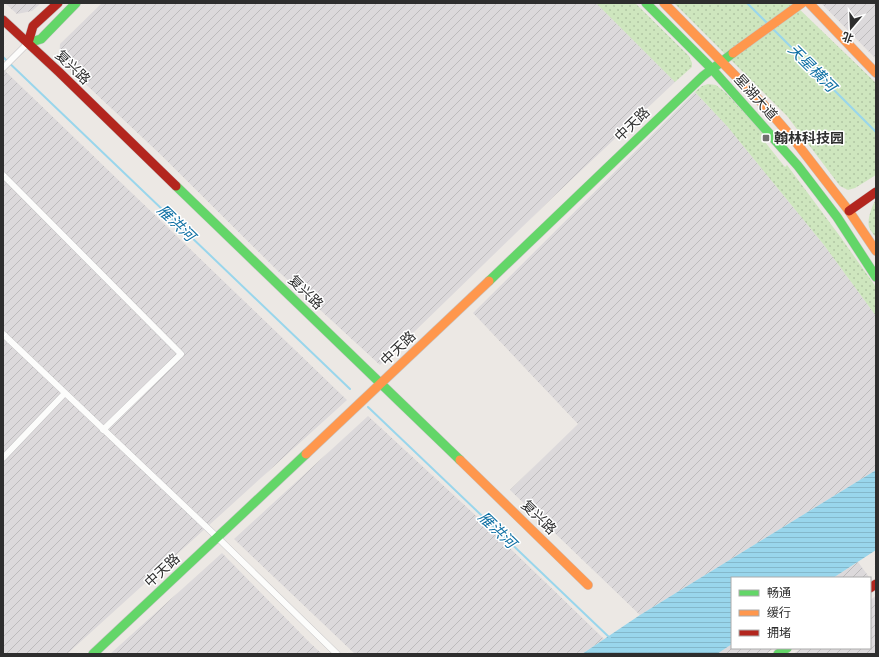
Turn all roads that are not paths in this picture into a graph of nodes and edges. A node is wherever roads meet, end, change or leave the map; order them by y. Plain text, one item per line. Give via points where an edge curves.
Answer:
1 (58, 3) edge
2 (76, 3) edge
3 (646, 3) edge
4 (664, 3) edge
5 (802, 3) edge
6 (809, 3) edge
7 (3, 20) edge
8 (28, 43) junction
9 (720, 61) junction
10 (3, 68) edge
11 (712, 69) junction
12 (876, 72) edge
13 (3, 175) edge
14 (876, 192) edge
15 (849, 211) junction
16 (876, 251) edge
17 (876, 277) edge
18 (3, 334) edge
19 (381, 384) junction
20 (65, 393) junction
21 (104, 430) junction
22 (3, 458) edge
23 (218, 538) junction
24 (588, 585) dead end
25 (94, 654) edge
26 (337, 654) edge

1 - 8 street via 33,26
2 - 8 street via 41,38
3 - 11 street, 星湖大道
4 - 9 street, 星湖大道
5 - 9 street, 中天路
6 - 12 street
7 - 8 street, 复兴路
8 - 10 street
8 - 19 street, 复兴路
9 - 11 street, 中天路
9 - 15 street, 星湖大道 via 795,141
11 - 17 street, 星湖大道 via 798,166 837,216
11 - 19 street, 中天路
13 - 21 street via 181,354
14 - 15 street
15 - 16 street, 星湖大道
18 - 20 street
19 - 23 street, 中天路
19 - 24 street, 复兴路
20 - 21 street
20 - 22 street
21 - 23 street
23 - 25 street, 中天路
23 - 26 street

